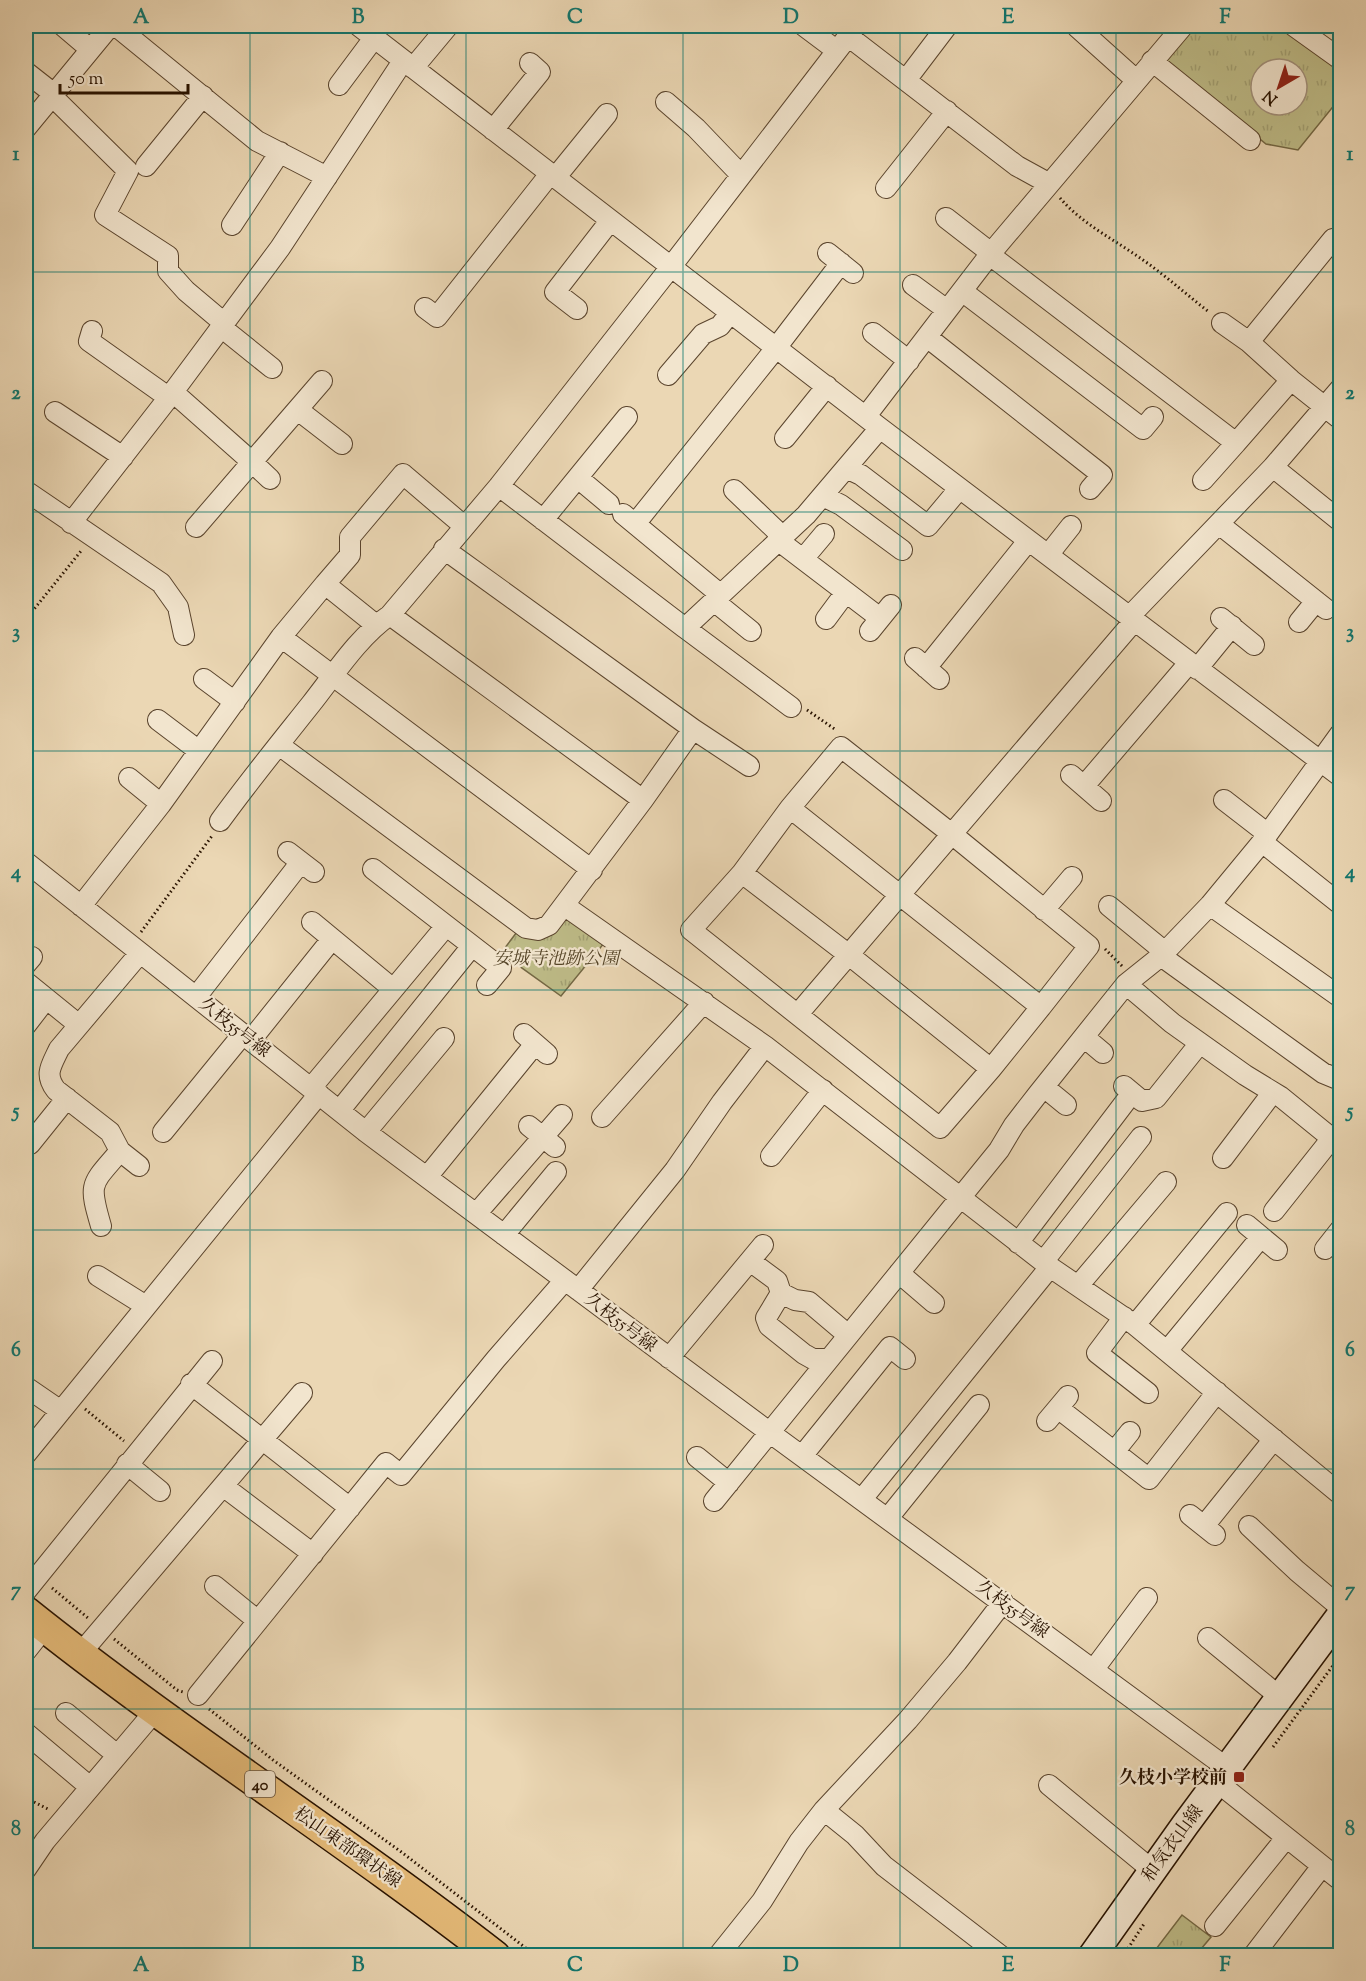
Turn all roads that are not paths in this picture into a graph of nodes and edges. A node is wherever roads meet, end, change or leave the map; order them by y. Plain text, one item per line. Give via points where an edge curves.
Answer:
1 (63, 26) edge
2 (110, 26) edge
3 (116, 26) edge
4 (448, 26) edge
5 (804, 26) edge
6 (947, 26) edge
7 (1183, 26) edge
8 (1294, 26) edge
9 (1077, 27) edge
10 (366, 32) edge
11 (847, 37) edge
12 (90, 49) junction
13 (1341, 59) edge
14 (1152, 61) junction
15 (530, 63) dead end
16 (408, 64) junction
17 (26, 72) edge
18 (906, 80) junction
19 (1136, 80) junction
20 (339, 84) dead end
21 (53, 95) junction
22 (203, 96) junction
23 (666, 102) dead end
24 (947, 111) junction
25 (607, 114) dead end
26 (26, 128) edge
27 (493, 130) junction
28 (1250, 140) dead end
29 (280, 152) junction
30 (146, 166) dead end
31 (741, 175) junction
32 (552, 176) junction
33 (327, 177) junction
34 (1048, 183) junction
35 (886, 188) dead end
36 (946, 218) dead end
37 (610, 221) junction
38 (232, 225) dead end
39 (1331, 237) edge
40 (991, 254) junction
41 (841, 263) dead end
42 (670, 268) junction
43 (914, 285) dead end
44 (962, 291) junction
45 (425, 308) dead end
46 (577, 309) dead end
47 (947, 310) junction
48 (730, 313) junction
49 (1222, 323) road end
50 (223, 325) junction
51 (92, 331) dead end
52 (873, 333) dead end
53 (927, 337) junction
54 (1249, 342) junction
55 (776, 348) junction
56 (909, 361) junction
57 (272, 368) dead end
58 (668, 375) dead end
59 (1291, 380) junction
60 (322, 381) dead end
61 (827, 386) junction
62 (1341, 389) edge
63 (171, 395) junction
64 (297, 410) junction
65 (56, 412) dead end
66 (1333, 413) edge
67 (627, 417) dead end
68 (1153, 417) dead end
69 (873, 422) junction
70 (785, 438) dead end
71 (1236, 443) junction
72 (342, 444) dead end
73 (123, 457) junction
74 (252, 462) junction
75 (1273, 467) junction
76 (846, 468) junction
77 (578, 478) junction
78 (270, 479) dead end
79 (1203, 480) dead end
80 (499, 486) junction
81 (959, 489) junction
82 (1090, 489) dead end
83 (734, 490) dead end
84 (26, 492) edge
85 (823, 496) junction
86 (622, 514) junction
87 (543, 520) junction
88 (1341, 521) edge
89 (71, 523) junction
90 (1219, 524) junction
91 (464, 526) junction
92 (1071, 526) dead end
93 (196, 527) dead end
94 (824, 534) dead end
95 (781, 539) junction
96 (1028, 541) junction
97 (444, 549) junction
98 (902, 550) dead end
99 (1048, 555) junction
100 (803, 559) junction
101 (326, 584) junction
102 (846, 592) junction
103 (717, 598) junction
104 (881, 618) dead end
105 (826, 619) dead end
106 (1132, 619) junction
107 (383, 620) junction
108 (1299, 622) dead end
109 (685, 628) junction
110 (752, 631) dead end
111 (184, 635) dead end
112 (281, 637) junction
113 (1254, 645) dead end
114 (1193, 666) junction
115 (927, 668) dead end
116 (332, 677) junction
117 (204, 679) dead end
118 (234, 702) junction
119 (791, 707) road end
120 (158, 720) dead end
121 (693, 729) junction
122 (1341, 734) edge
123 (279, 745) junction
124 (199, 751) junction
125 (1322, 761) junction
126 (748, 766) dead end
127 (1341, 776) edge
128 (129, 778) dead end
129 (643, 800) junction
130 (1224, 800) dead end
131 (1101, 801) dead end
132 (161, 804) junction
133 (790, 808) junction
134 (220, 821) road end
135 (953, 835) junction
136 (1265, 838) junction
137 (26, 862) edge
138 (301, 862) dead end
139 (374, 869) dead end
140 (592, 870) junction
141 (742, 873) junction
142 (1072, 877) dead end
143 (900, 896) junction
144 (1341, 904) edge
145 (1210, 905) junction
146 (81, 906) junction
147 (565, 906) junction
148 (1108, 906) dead end
149 (1044, 910) junction
150 (312, 922) dead end
151 (446, 926) junction
152 (332, 939) junction
153 (472, 946) junction
154 (136, 950) junction
155 (1163, 954) junction
156 (849, 955) junction
157 (26, 982) edge
158 (1126, 984) junction
159 (487, 985) dead end
160 (393, 989) junction
161 (196, 997) junction
162 (1341, 997) edge
163 (46, 999) junction
164 (704, 1002) junction
165 (1041, 1007) junction
166 (798, 1014) junction
167 (26, 1025) edge
168 (79, 1025) junction
169 (247, 1037) junction
170 (1084, 1037) junction
171 (444, 1038) dead end
172 (535, 1044) dead end
173 (1200, 1044) junction
174 (765, 1046) junction
175 (1103, 1053) dead end
176 (991, 1069) junction
177 (1341, 1080) edge
178 (1044, 1087) junction
179 (823, 1090) junction
180 (315, 1091) junction
181 (1273, 1092) junction
182 (67, 1098) junction
183 (1066, 1105) dead end
184 (340, 1110) junction
185 (562, 1115) dead end
186 (602, 1117) dead end
187 (163, 1132) dead end
188 (366, 1132) junction
189 (1141, 1137) dead end
190 (1336, 1141) edge
191 (30, 1144) dead end
192 (120, 1150) junction
193 (771, 1156) dead end
194 (1223, 1158) dead end
195 (139, 1166) dead end
196 (556, 1172) dead end
197 (427, 1177) junction
198 (1166, 1182) dead end
199 (960, 1198) junction
200 (1274, 1210) dead end
201 (1227, 1213) dead end
202 (476, 1214) junction
203 (101, 1226) dead end
204 (1341, 1230) edge
205 (504, 1235) junction
206 (1018, 1243) junction
207 (763, 1245) dead end
208 (1325, 1249) dead end
209 (1277, 1250) dead end
210 (750, 1260) junction
211 (1047, 1264) junction
212 (899, 1273) junction
213 (98, 1276) dead end
214 (572, 1285) junction
215 (1078, 1286) junction
216 (781, 1293) junction
217 (934, 1302) dead end
218 (146, 1306) junction
219 (1130, 1321) junction
220 (848, 1335) junction
221 (1167, 1350) junction
222 (669, 1358) junction
223 (829, 1359) junction
224 (905, 1359) dead end
225 (212, 1361) dead end
226 (191, 1384) junction
227 (26, 1387) edge
228 (1135, 1390) dead end
229 (1217, 1392) junction
230 (302, 1393) dead end
231 (66, 1404) junction
232 (979, 1405) dead end
233 (1058, 1408) dead end
234 (769, 1432) junction
235 (1130, 1432) dead end
236 (1274, 1439) junction
237 (262, 1440) junction
238 (1114, 1452) junction
239 (26, 1455) edge
240 (697, 1456) dead end
241 (802, 1456) junction
242 (132, 1458) junction
243 (729, 1483) junction
244 (223, 1486) junction
245 (160, 1491) dead end
246 (1341, 1494) edge
247 (862, 1499) junction
248 (714, 1501) dead end
249 (350, 1508) junction
250 (888, 1518) junction
251 (1203, 1525) dead end
252 (1249, 1526) dead end
253 (313, 1554) junction
254 (31, 1583) edge
255 (215, 1586) dead end
256 (1147, 1598) dead end
257 (1003, 1602) junction
258 (1341, 1607) edge
259 (1341, 1616) edge
260 (35, 1619) edge
261 (258, 1621) junction
262 (1208, 1638) dead end
263 (26, 1651) edge
264 (80, 1654) junction
265 (1094, 1669) junction
266 (198, 1695) road end
267 (1280, 1697) junction
268 (154, 1711) junction
269 (66, 1713) dead end
270 (27, 1734) edge
271 (117, 1755) junction
272 (1222, 1775) junction
273 (1049, 1785) dead end
274 (90, 1787) junction
275 (824, 1810) junction
276 (1286, 1838) junction
277 (1322, 1866) junction
278 (26, 1869) edge
279 (1152, 1870) junction
280 (1341, 1880) edge
281 (1215, 1926) dead end
282 (495, 1956) edge
283 (718, 1956) edge
284 (1001, 1956) edge
285 (1092, 1956) edge
286 (1253, 1956) edge

1 - 12 street
2 - 12 street
3 - 22 street
4 - 16 street
5 - 11 street
6 - 18 street
7 - 14 street
8 - 13 street
9 - 19 street
10 - 16 street
10 - 20 street
11 - 18 street
11 - 31 street
12 - 21 street
14 - 19 street
14 - 28 street
15 - 27 street via 540,72
16 - 27 street
16 - 33 street
17 - 21 street
18 - 24 street
19 - 34 street
21 - 26 street
21 - 50 street via 128,171 105,215 168,256 168,271
22 - 29 street via 257,141
22 - 30 street
23 - 31 street
24 - 34 street via 1017,166
24 - 35 street
25 - 32 street
27 - 32 street
29 - 33 street
29 - 38 street
31 - 42 street
32 - 37 street
32 - 45 street via 493,257 436,317
33 - 50 street
34 - 40 street
36 - 40 street
37 - 42 street
37 - 46 street via 555,292
39 - 54 street
40 - 44 street
40 - 71 street
41 - 55 street
42 - 48 street
42 - 80 street
43 - 47 street
44 - 47 street
44 - 68 street via 1143,429
47 - 53 street
48 - 55 street
48 - 58 street via 720,326 704,334
49 - 54 street
50 - 57 street
50 - 63 street
51 - 63 street via 89,341
52 - 56 street
53 - 56 street
53 - 82 street via 1101,475
54 - 59 street
55 - 61 street
55 - 86 street
56 - 69 street
59 - 66 street
59 - 71 street
60 - 64 street
61 - 69 street
61 - 70 street
62 - 66 street
63 - 73 street
63 - 74 street
64 - 72 street
64 - 74 street
65 - 73 street
66 - 75 street
67 - 77 street
69 - 76 street
69 - 81 street
71 - 79 street
73 - 89 street
74 - 78 street
74 - 93 street
75 - 88 street
75 - 90 street
76 - 81 street via 928,526
76 - 85 street
77 - 86 street
77 - 87 street
80 - 87 street
80 - 91 street
81 - 96 street
83 - 95 street
84 - 89 street
85 - 95 street
85 - 98 street
86 - 103 street
87 - 109 street
89 - 111 street via 161,584 178,607
90 - 106 street
90 - 108 street via 1321,605
91 - 97 street
91 - 101 street via 403,474 350,537 350,555
92 - 99 street
94 - 100 street
95 - 100 street
95 - 103 street
96 - 99 street
96 - 115 street
97 - 107 street
97 - 121 street
99 - 106 street
100 - 102 street
101 - 107 street
101 - 112 street
102 - 104 street
102 - 105 street
103 - 109 street
103 - 110 street
106 - 114 street
106 - 135 street
107 - 116 street
107 - 129 street
109 - 119 street
112 - 116 street
112 - 118 street
113 - 114 street via 1226,622
114 - 125 street
114 - 131 street via 1077,781
116 - 123 street
116 - 140 street
117 - 118 street
118 - 124 street
120 - 124 street
121 - 126 street
121 - 129 street
122 - 125 street
123 - 134 street
123 - 147 street via 526,928 538,930 549,926
124 - 132 street
125 - 127 street
125 - 136 street
128 - 132 street
129 - 140 street
130 - 136 street
132 - 146 street
133 - 135 street via 841,747
133 - 141 street
133 - 143 street
135 - 143 street
135 - 149 street
136 - 144 street
136 - 145 street
137 - 146 street, 久枝55号線
138 - 161 street
139 - 151 street
140 - 147 street
141 - 156 street
141 - 166 street via 691,930
142 - 149 street
143 - 156 street
143 - 165 street
145 - 155 street
145 - 162 street
146 - 154 street, 久枝55号線
147 - 164 street
148 - 155 street
149 - 165 street via 1089,946
150 - 152 street
151 - 153 street
151 - 160 street
152 - 160 street
152 - 169 street
153 - 159 street via 501,968
153 - 184 street
154 - 161 street, 久枝55号線
154 - 168 street
155 - 158 street
155 - 177 street via 1323,1072
156 - 166 street
156 - 176 street
157 - 163 street
158 - 170 street
158 - 173 street
160 - 180 street
161 - 169 street, 久枝55号線
163 - 167 street
163 - 168 street
164 - 174 street
164 - 186 street
165 - 176 street
166 - 176 street via 940,1128
168 - 182 street via 50,1068 50,1081
169 - 180 street, 久枝55号線
169 - 187 street
170 - 175 street
170 - 178 street
171 - 188 street
172 - 197 street via 499,1100
173 - 181 street
173 - 206 street via 1156,1098 1142,1101 1127,1089
174 - 179 street
174 - 214 street via 675,1170
178 - 183 street
178 - 199 street
179 - 193 street
179 - 199 street
180 - 184 street, 久枝55号線
180 - 218 street
181 - 190 street
181 - 194 street
182 - 191 street
182 - 192 street via 110,1132
184 - 188 street, 久枝55号線
185 - 202 street
188 - 197 street, 久枝55号線
189 - 211 street
190 - 200 street
192 - 195 street
192 - 203 street via 94,1185 92,1196
196 - 205 street
197 - 202 street, 久枝55号線
198 - 215 street
199 - 206 street
199 - 212 street
201 - 219 street
202 - 205 street, 久枝55号線
204 - 208 street
205 - 214 street, 久枝55号線
206 - 211 street
207 - 210 street
209 - 221 street via 1254,1231
210 - 216 street via 777,1281
210 - 222 street
211 - 215 street
211 - 247 street
212 - 217 street
212 - 220 street
213 - 218 street
214 - 222 street, 久枝55号線
214 - 249 street via 496,1359 401,1474 386,1463
215 - 219 street
216 - 220 street via 809,1302
216 - 223 street via 766,1318 769,1326 813,1359
218 - 231 street
219 - 221 street
219 - 228 street via 1096,1353
220 - 223 street
221 - 229 street
222 - 234 street, 久枝55号線
223 - 234 street
224 - 241 street via 890,1347
225 - 226 street
226 - 237 street
226 - 242 street
227 - 231 street
229 - 236 street
229 - 238 street via 1185,1446 1149,1479
230 - 237 street
231 - 239 street
232 - 250 street
233 - 238 street
234 - 241 street, 久枝55号線
234 - 243 street
235 - 238 street
236 - 246 street
236 - 251 street
237 - 244 street
237 - 249 street
240 - 243 street
241 - 247 street, 久枝55号線
242 - 245 street
242 - 254 street
243 - 248 street
244 - 253 street
244 - 264 street
247 - 250 street, 久枝55号線
249 - 253 street
250 - 257 street, 久枝55号線
252 - 258 street
253 - 261 street
255 - 261 street
256 - 265 street
257 - 265 street, 久枝55号線
257 - 275 street via 908,1720
259 - 267 main road, 和気衣山線
260 - 263 street
260 - 264 main road, 松山東部環状線 / 40
261 - 266 street
262 - 267 street
264 - 268 main road, 松山東部環状線 / 40
265 - 272 street, 久枝55号線
267 - 272 main road, 和気衣山線
268 - 271 street
268 - 282 main road, 松山東部環状線 / 40 via 355,1851
269 - 271 street
270 - 274 street
271 - 274 street
272 - 276 street, 久枝55号線
272 - 279 main road, 和気衣山線
273 - 279 street
274 - 278 street
275 - 283 street via 762,1901
275 - 284 street via 884,1866
276 - 277 street, 久枝55号線
276 - 281 street
277 - 280 street, 久枝55号線
277 - 286 street via 1272,1943
279 - 285 main road, 和気衣山線

